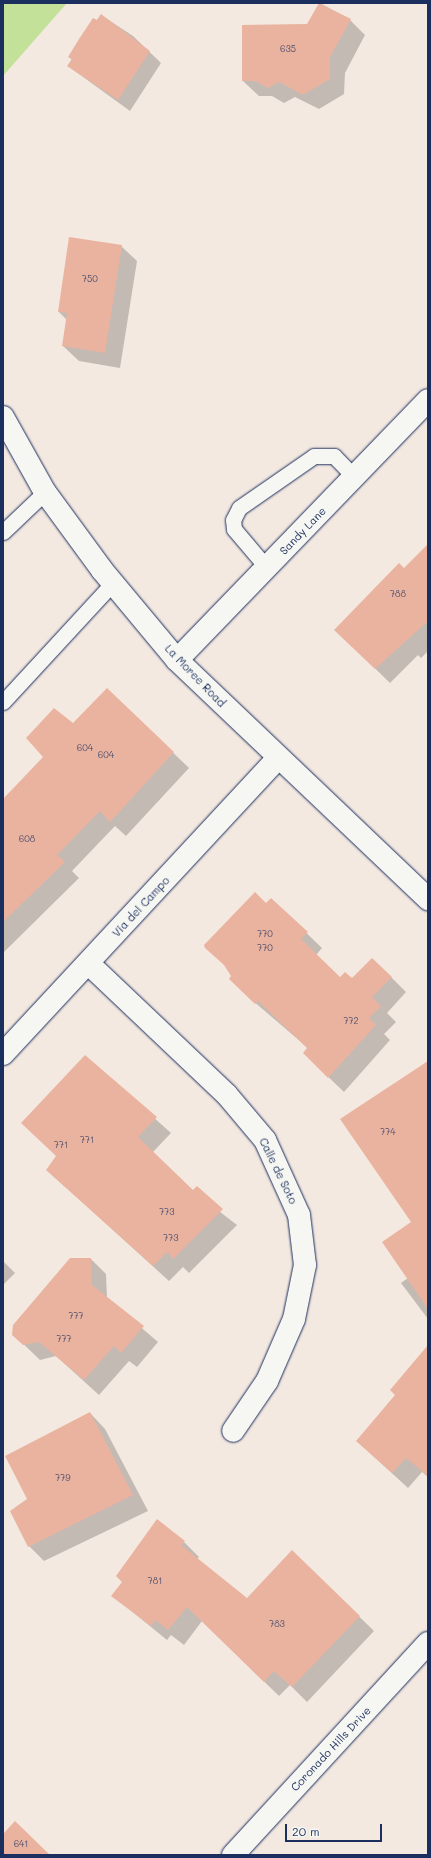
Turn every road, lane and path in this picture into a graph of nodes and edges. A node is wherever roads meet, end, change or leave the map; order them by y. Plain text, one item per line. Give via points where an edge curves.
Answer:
1 (428, 400) edge
2 (3, 417) edge
3 (355, 478) junction
4 (45, 492) junction
5 (3, 532) edge
6 (267, 568) junction
7 (113, 583) junction
8 (177, 660) junction
9 (3, 702) edge
10 (278, 758) junction
11 (428, 899) edge
12 (89, 964) junction
13 (3, 1054) edge
14 (233, 1431) dead end
15 (428, 1643) edge
16 (233, 1855) edge

1 - 3 street, Sandy Lane
2 - 4 street, La Moree Road
3 - 6 street, Sandy Lane
3 - 6 lane via 334,456 314,456 239,508 233,520 234,530
4 - 5 lane
4 - 7 street, La Moree Road
6 - 8 street, Sandy Lane
7 - 8 street, La Moree Road
7 - 9 lane
8 - 10 street, La Moree Road
10 - 11 street, La Moree Road
10 - 12 street, Via del Campo
12 - 13 street, Via del Campo
12 - 14 street, Calle de Soto via 227,1095 266,1140 299,1215 304,1265 294,1319 267,1381
15 - 16 street, Coronado Hills Drive

